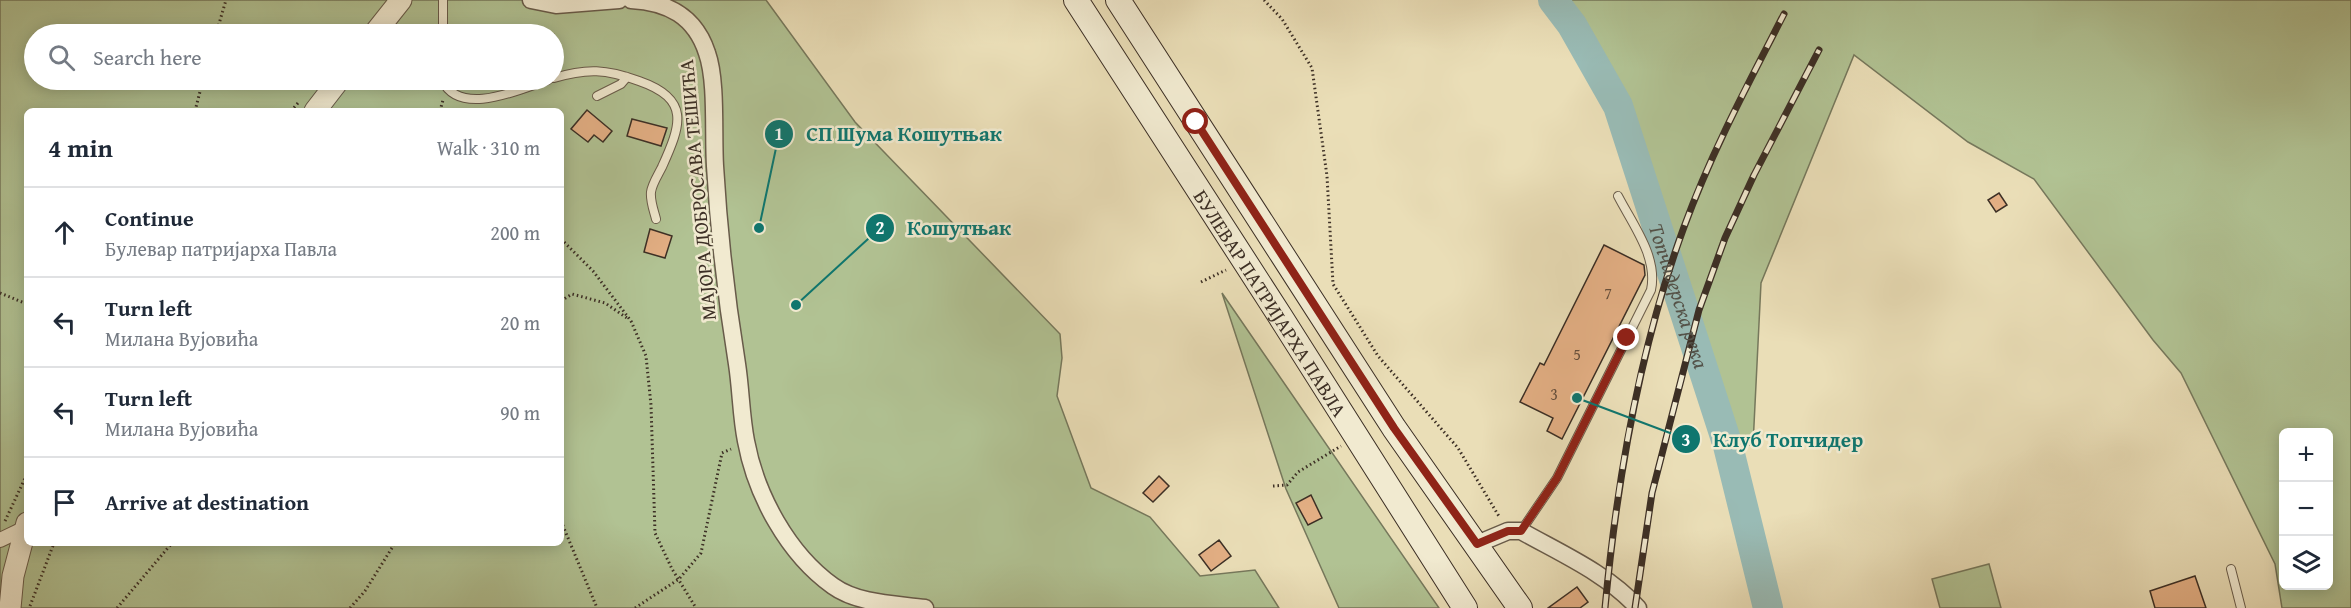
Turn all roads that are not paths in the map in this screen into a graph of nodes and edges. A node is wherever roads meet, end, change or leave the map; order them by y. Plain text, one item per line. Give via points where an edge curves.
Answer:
1 (401, 0) edge
2 (443, 0) edge
3 (531, 0) edge
4 (619, 0) edge
5 (631, 0) edge
6 (1076, 0) edge
7 (1118, 0) edge
8 (382, 24) edge
9 (443, 24) edge
10 (564, 76) edge
11 (627, 77) junction
12 (331, 90) edge
13 (450, 90) edge
14 (517, 90) edge
15 (597, 96) dead end
16 (317, 108) edge
17 (1618, 196) dead end
18 (656, 219) dead end
19 (19, 524) edge
20 (1514, 531) junction
21 (0, 540) edge
22 (1477, 544) junction
23 (2231, 569) dead end
24 (10, 608) edge
25 (925, 608) edge
26 (1465, 608) edge
27 (1520, 608) edge
28 (1638, 608) edge
29 (2241, 608) edge

1 - 8 street
2 - 9 lane
3 - 4 street via 570,5
5 - 25 street, МАЈОРА ДОБРОСАВА ТЕШИЋА via 675,9 699,35 707,52 712,82 720,253 746,442 760,490 794,547 834,587 859,598
6 - 26 main road, БУЛЕВАР ПАТРИЈАРХА ПАВЛА
7 - 22 main road, БУЛЕВАР ПАТРИЈАРХА ПАВЛА via 1394,428
10 - 11 lane via 589,70
11 - 15 lane
11 - 18 lane via 664,92 678,112 677,131 652,188 650,199
12 - 16 street
13 - 14 lane via 477,100
17 - 20 lane via 1651,261 1650,290 1557,478
19 - 21 street
19 - 24 street
20 - 22 street
20 - 28 street via 1598,576
22 - 27 main road, БУЛЕВАР ПАТРИЈАРХА ПАВЛА
23 - 29 lane

